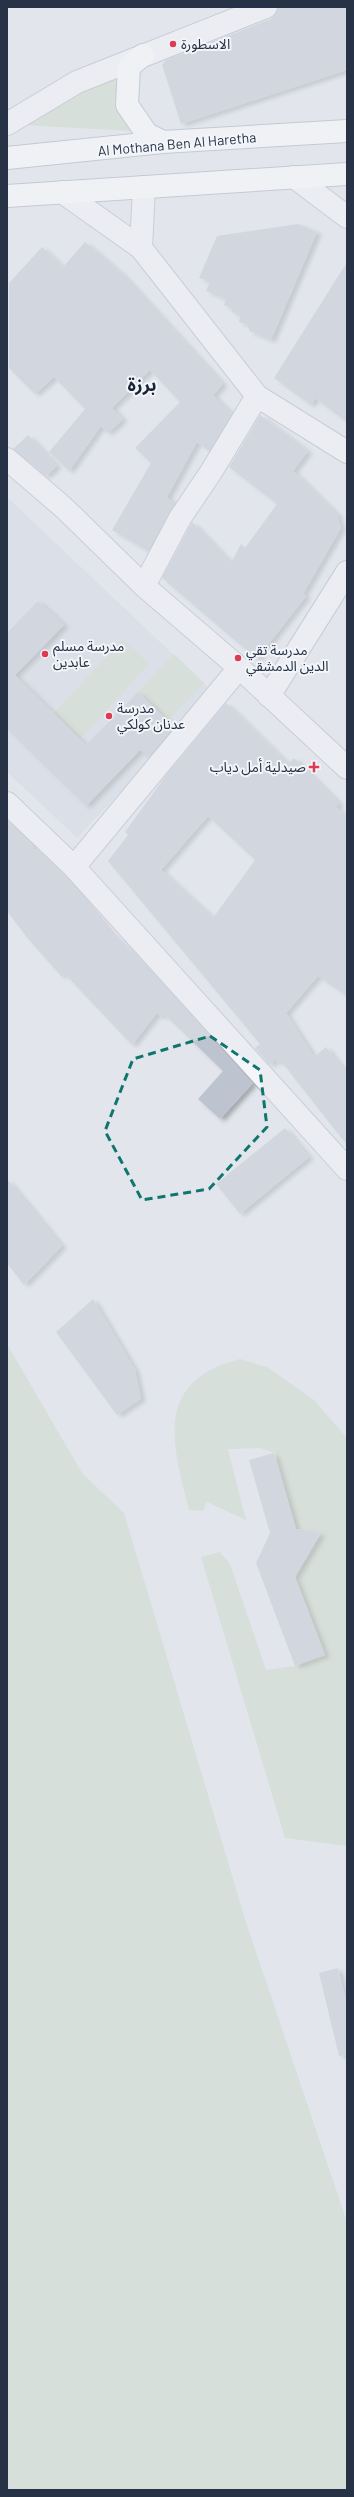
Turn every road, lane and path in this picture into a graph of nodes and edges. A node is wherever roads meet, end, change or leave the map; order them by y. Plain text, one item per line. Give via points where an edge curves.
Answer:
1 (266, 7) edge
2 (143, 55) junction
3 (7, 124) edge
4 (347, 131) edge
5 (163, 142) junction
6 (7, 158) edge
7 (347, 174) edge
8 (294, 177) junction
9 (144, 187) junction
10 (62, 192) junction
11 (7, 196) edge
12 (347, 217) edge
13 (142, 248) junction
14 (257, 396) junction
15 (347, 452) edge
16 (7, 460) edge
17 (347, 572) edge
18 (144, 586) junction
19 (239, 668) junction
20 (269, 696) junction
21 (347, 768) edge
22 (7, 803) edge
23 (74, 867) junction
24 (347, 1169) edge

1 - 2 street
2 - 3 street via 77,82
2 - 5 main road via 129,67 127,105 147,134
4 - 5 main road, Al Mothana Ben Al Haretha
5 - 6 main road, Al Mothana Ben Al Haretha
7 - 8 main road
8 - 9 main road
8 - 12 street
9 - 10 main road
9 - 13 street
10 - 11 main road
10 - 13 street
13 - 14 street
14 - 15 street
14 - 18 street via 180,518
16 - 18 street via 63,507
17 - 20 street
18 - 19 street
19 - 20 street
19 - 23 street
20 - 21 street
22 - 23 street
23 - 24 street

